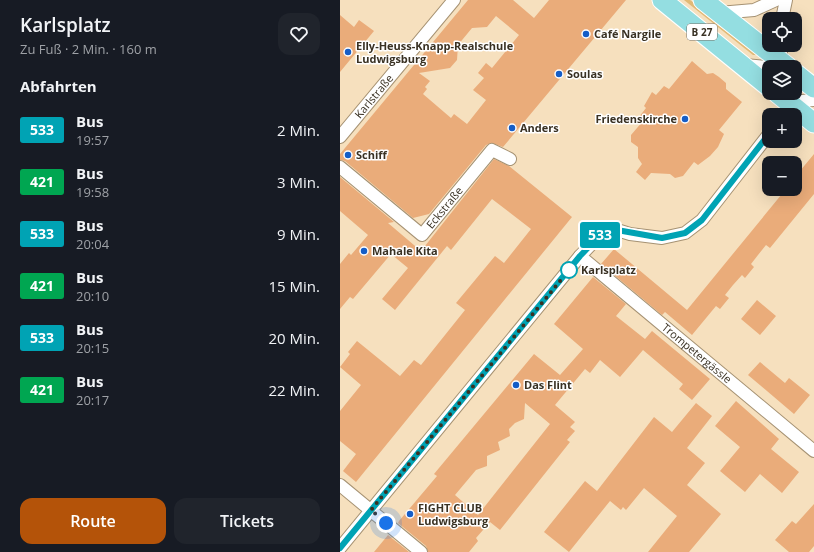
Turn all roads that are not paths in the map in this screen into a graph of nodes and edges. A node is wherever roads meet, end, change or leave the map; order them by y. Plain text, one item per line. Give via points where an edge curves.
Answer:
1 (454, 0) edge
2 (662, 0) edge
3 (703, 0) edge
4 (776, 0) edge
5 (786, 0) edge
6 (783, 12) edge
7 (719, 13) junction
8 (782, 60) edge
9 (741, 64) junction
10 (762, 67) edge
11 (802, 79) edge
12 (762, 81) edge
13 (814, 88) edge
14 (814, 100) edge
15 (789, 104) edge
16 (814, 123) edge
17 (340, 137) edge
18 (762, 143) edge
19 (510, 158) dead end
20 (340, 167) edge
21 (580, 256) junction
22 (814, 451) edge
23 (340, 485) edge
24 (371, 510) junction
25 (340, 548) edge
26 (421, 552) edge

1 - 17 street, Karlstraße
2 - 9 main road, B 27
3 - 7 main road, B 27
4 - 7 street via 754,10
5 - 6 street
7 - 8 main road, B 27
9 - 10 street
9 - 12 main road, B 27
11 - 13 main road
14 - 15 street
15 - 16 main road
18 - 21 street via 702,220 685,233 662,238 617,230 603,232
19 - 20 street, Eckstraße via 492,150 422,235
21 - 22 street, Trompetergässle
21 - 24 street
23 - 24 street
24 - 25 street
24 - 26 street

